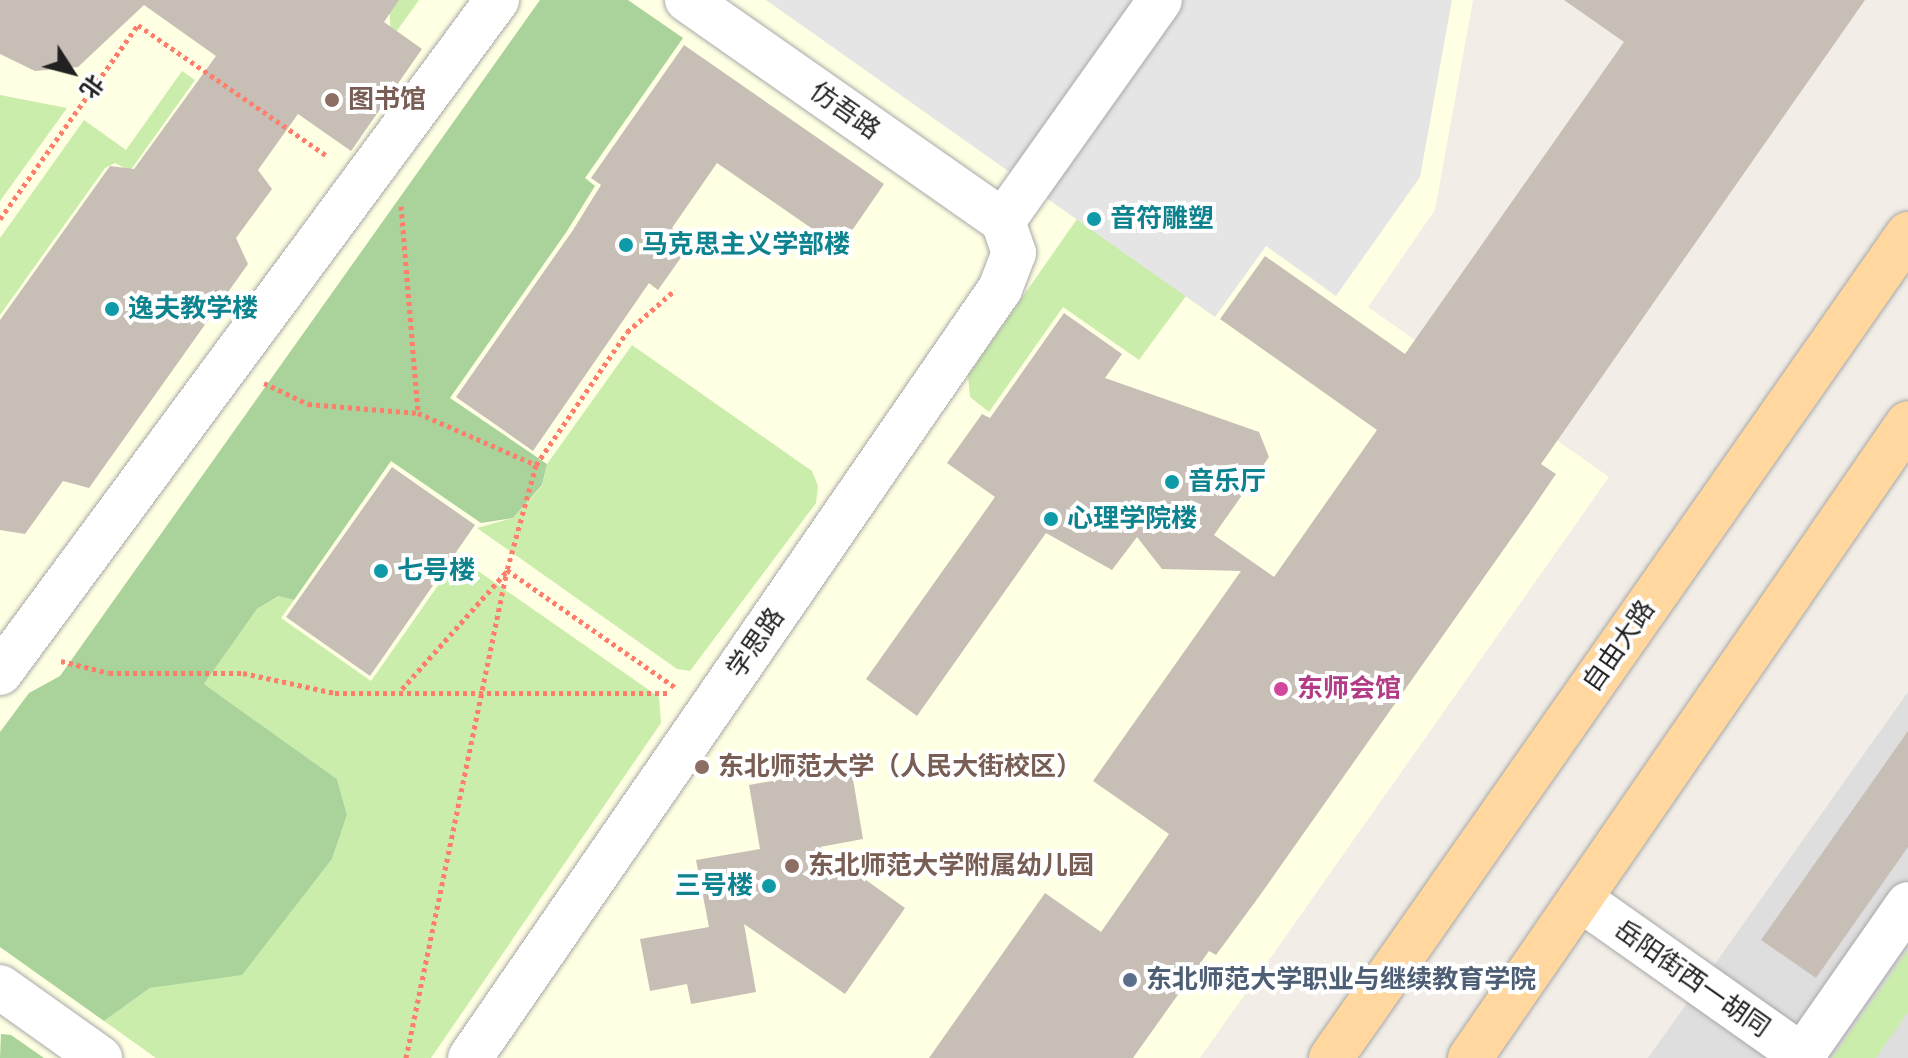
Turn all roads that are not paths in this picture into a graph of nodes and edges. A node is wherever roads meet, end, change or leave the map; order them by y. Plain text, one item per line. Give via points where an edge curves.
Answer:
1 (497, 0) edge
2 (1160, 0) edge
3 (691, 1) edge
4 (1003, 221) junction
5 (1908, 234) edge
6 (1908, 423) edge
7 (9, 660) edge
8 (1580, 899) junction
9 (1908, 904) edge
10 (0, 987) edge
11 (1803, 1057) edge
12 (100, 1058) edge
13 (470, 1058) edge
14 (1331, 1058) edge
15 (1470, 1058) edge

1 - 7 street
2 - 4 street
3 - 4 street, 仿吾路
4 - 13 street, 学思路 via 1014,253 1000,289
5 - 14 main road, 自由大路
6 - 8 main road
8 - 11 street, 岳阳街西一胡同
8 - 15 main road
9 - 11 street
10 - 12 street

